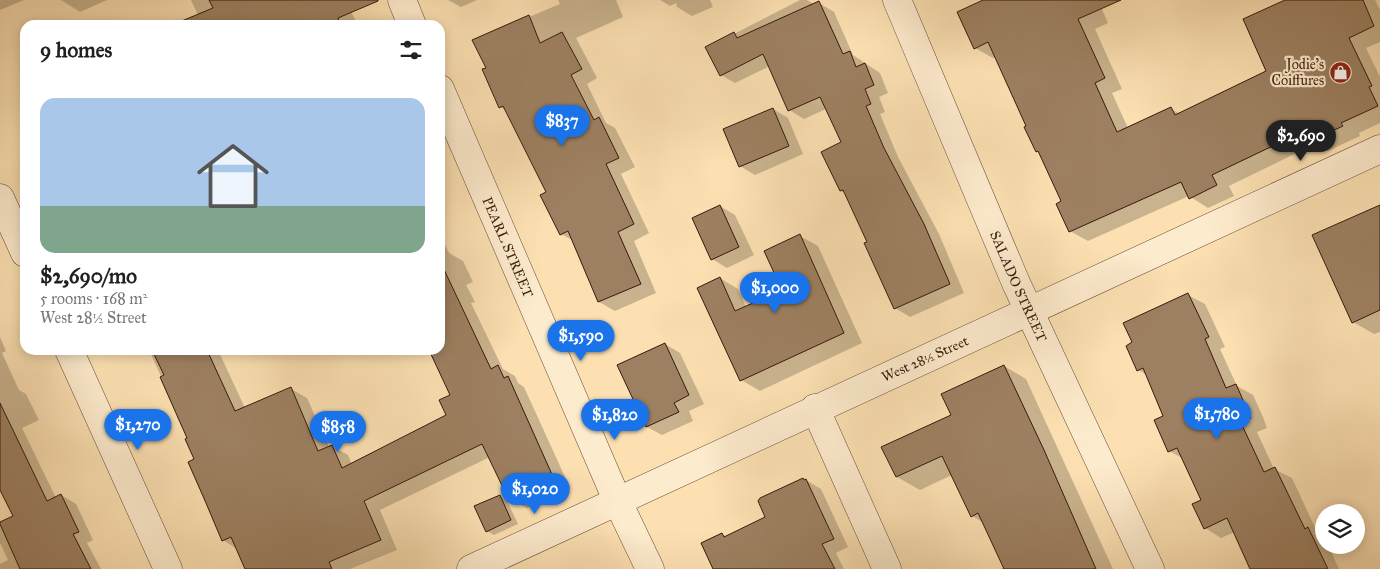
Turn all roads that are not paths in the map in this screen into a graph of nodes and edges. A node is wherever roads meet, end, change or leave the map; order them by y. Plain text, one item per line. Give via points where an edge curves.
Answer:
1 (402, 0) edge
2 (897, 0) edge
3 (410, 20) edge
4 (445, 101) edge
5 (1380, 149) edge
6 (0, 198) edge
7 (20, 242) edge
8 (1029, 311) junction
9 (71, 355) edge
10 (815, 408) junction
11 (617, 500) junction
12 (168, 569) edge
13 (471, 569) edge
14 (650, 569) edge
15 (888, 569) edge
16 (1150, 569) edge

1 - 3 street
2 - 8 street, SALADO STREET
4 - 11 street, PEARL STREET
5 - 8 street, West 28½ Street
6 - 7 street
8 - 10 street, West 28½ Street
8 - 16 street, SALADO STREET
9 - 12 street
10 - 11 street, West 28½ Street
10 - 15 street
11 - 13 street, West 28½ Street
11 - 14 street, PEARL STREET

